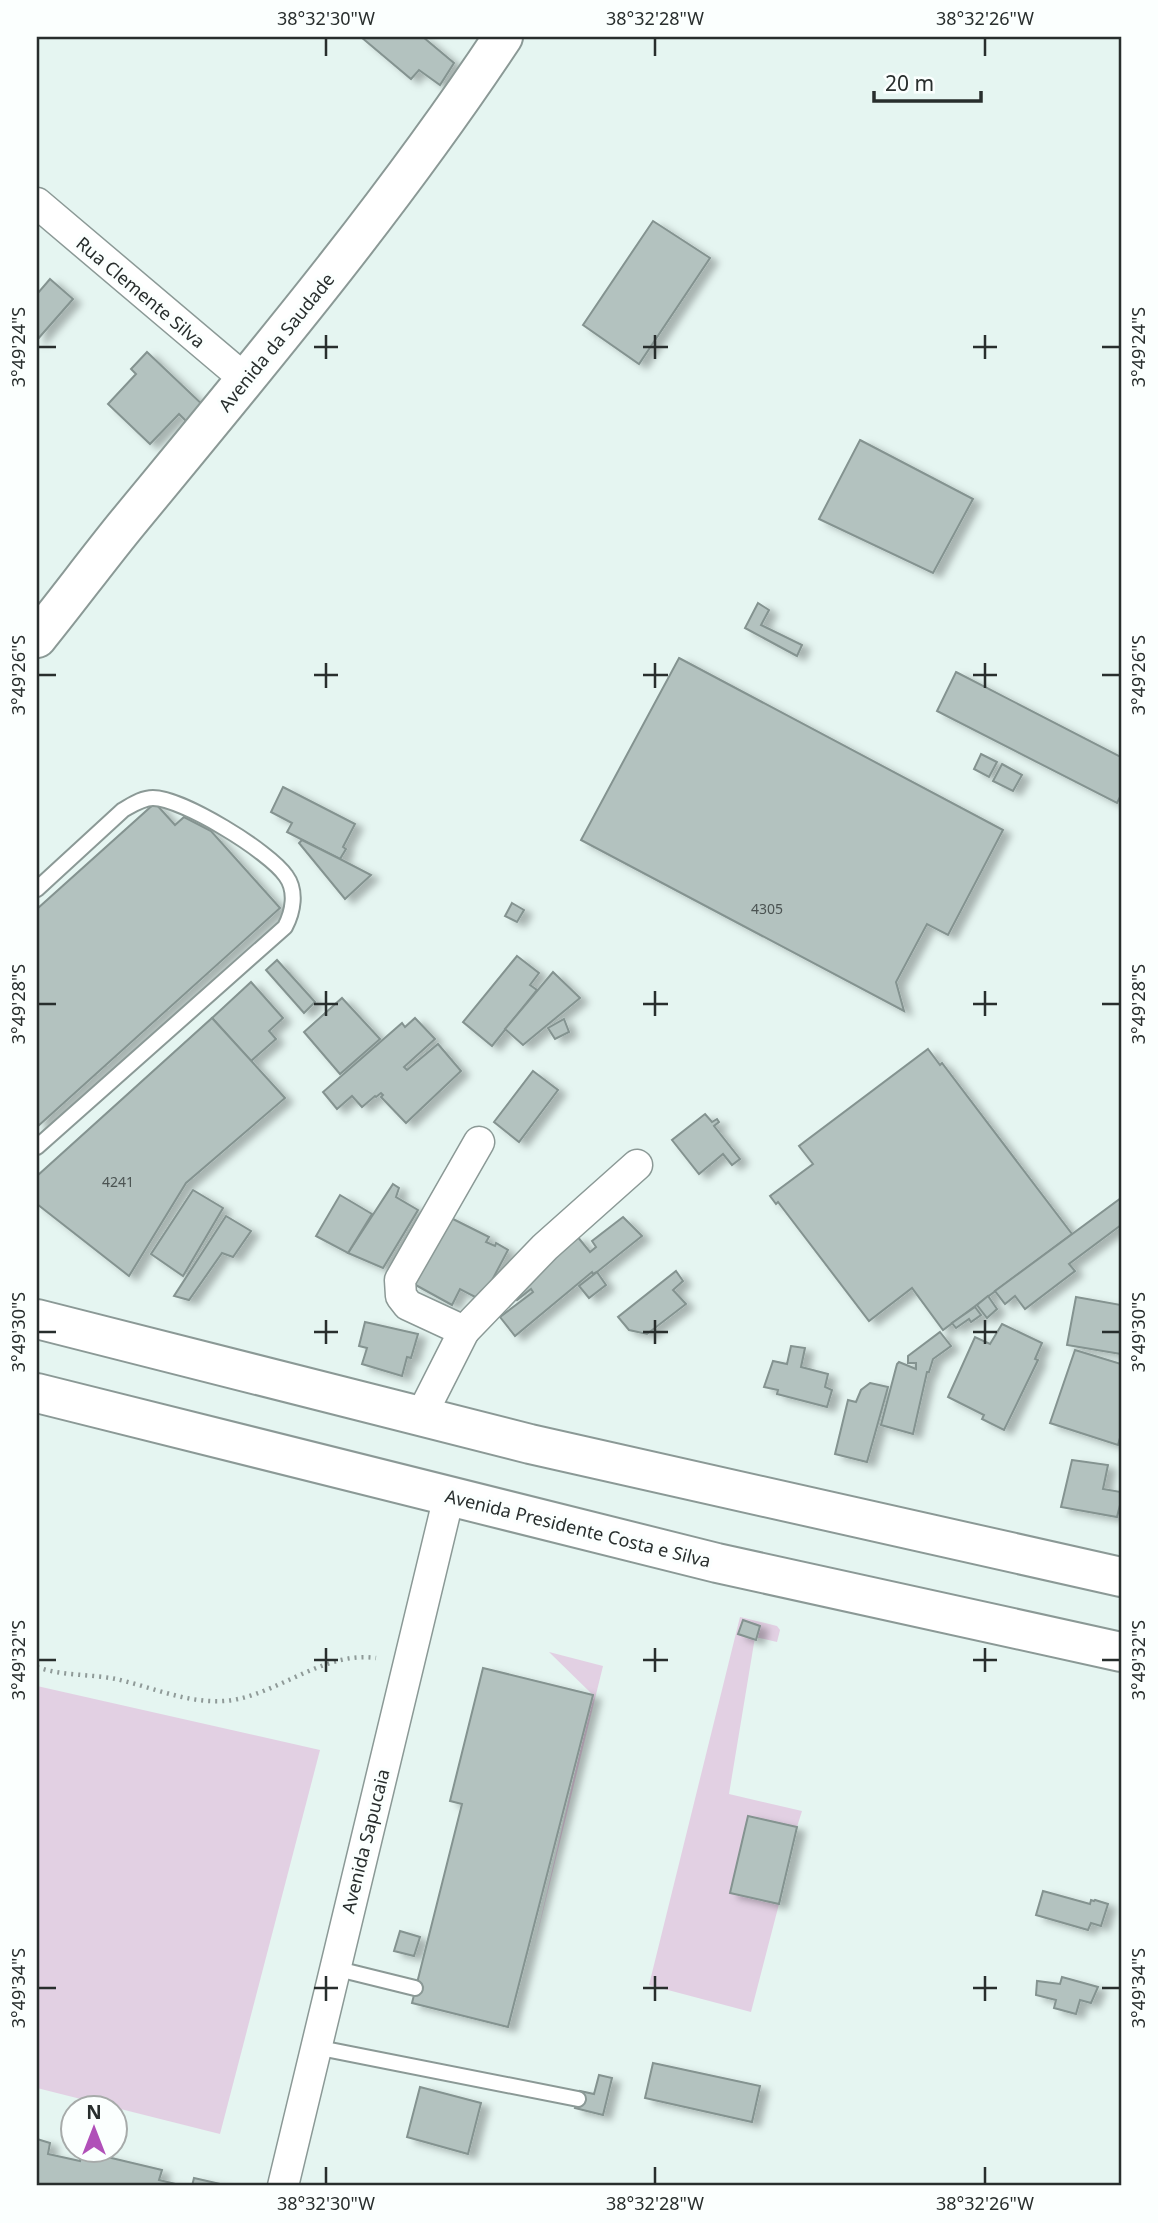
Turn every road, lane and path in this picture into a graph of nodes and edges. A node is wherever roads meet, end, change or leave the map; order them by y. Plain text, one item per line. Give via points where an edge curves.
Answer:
1 (503, 37) edge
2 (37, 203) edge
3 (246, 380) junction
4 (37, 638) edge
5 (37, 889) edge
6 (479, 1142) dead end
7 (37, 1147) edge
8 (636, 1165) dead end
9 (37, 1319) edge
10 (464, 1331) junction
11 (37, 1393) edge
12 (421, 1416) junction
13 (449, 1496) junction
14 (1121, 1577) edge
15 (1121, 1653) edge
16 (408, 1663) junction
17 (37, 1667) edge
18 (334, 1968) junction
19 (415, 1988) dead end
20 (316, 2047) junction
21 (578, 2099) dead end
22 (283, 2186) edge

1 - 3 main road, Avenida da Saudade via 450,117
2 - 3 street, Rua Clemente Silva
3 - 4 main road, Avenida da Saudade
5 - 7 lane via 123,810 153,798 173,802 251,844 287,876 293,900 285,927
6 - 10 street via 400,1280 401,1296 408,1305
8 - 10 street via 545,1247
9 - 12 main road
10 - 12 street
11 - 13 main road, Avenida Presidente Costa e Silva
12 - 14 main road
13 - 15 main road, Avenida Presidente Costa e Silva via 717,1563
13 - 16 street, Avenida Sapucaia
16 - 17 path via 359,1656 237,1699 196,1700 116,1679
16 - 18 street, Avenida Sapucaia
18 - 19 lane
18 - 20 street, Avenida Sapucaia
20 - 21 lane
20 - 22 street, Avenida Sapucaia

